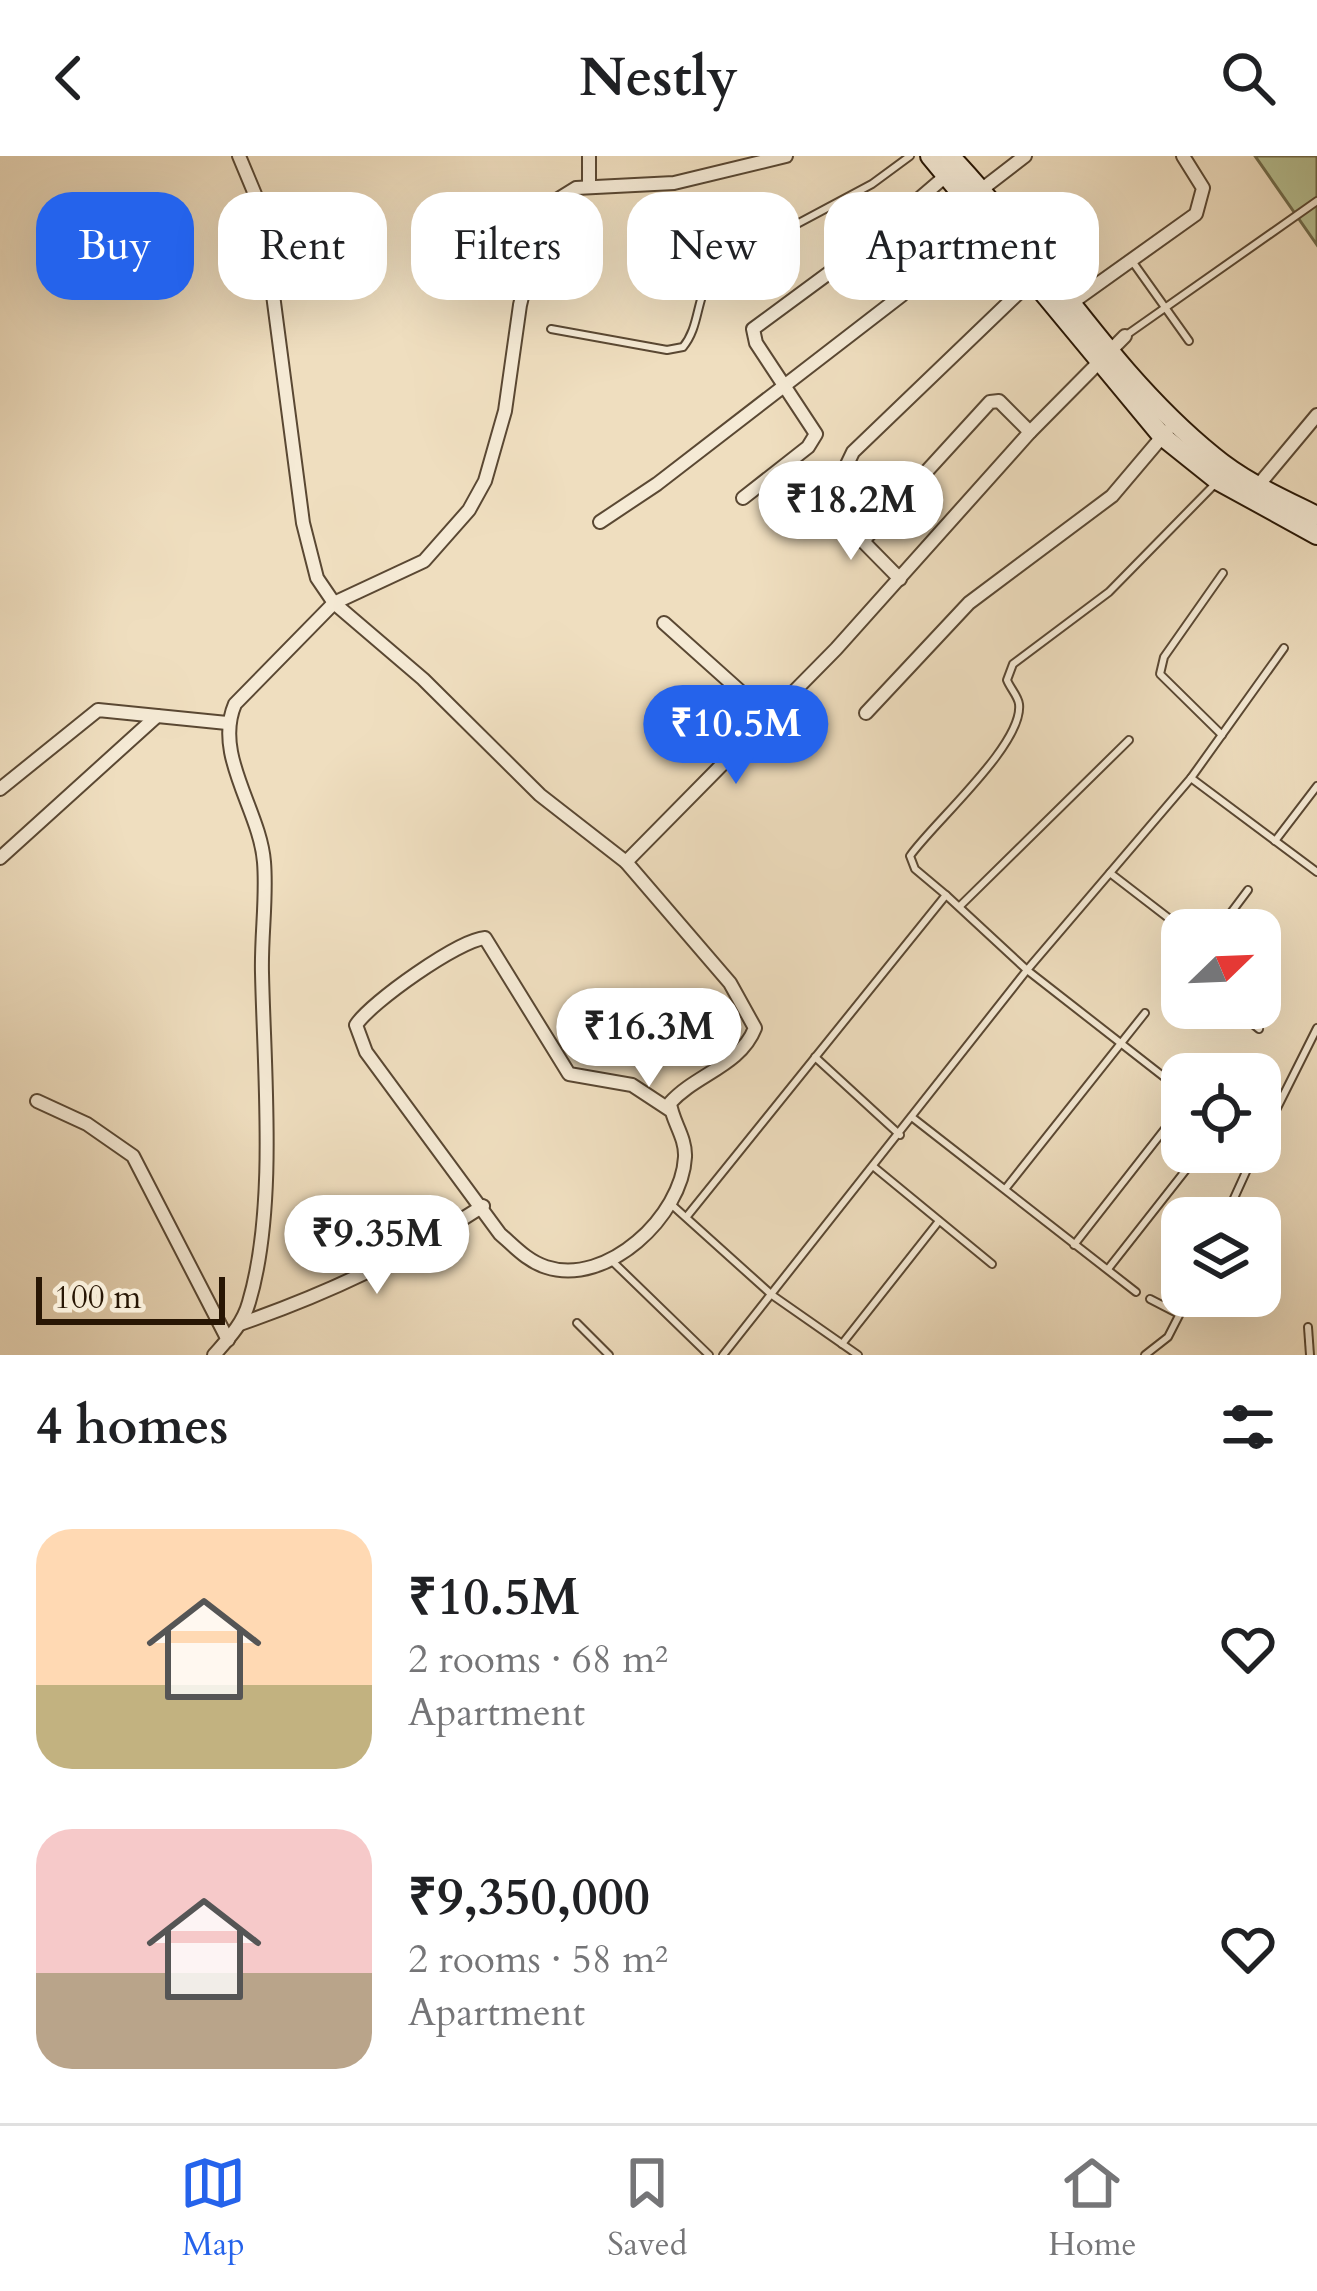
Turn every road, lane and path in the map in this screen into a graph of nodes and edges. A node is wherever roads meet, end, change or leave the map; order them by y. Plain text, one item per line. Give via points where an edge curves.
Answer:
1 (239, 156) edge
2 (589, 156) edge
3 (786, 156) edge
4 (910, 156) edge
5 (930, 156) edge
6 (1024, 156) edge
7 (1183, 156) edge
8 (949, 165) edge
9 (589, 186) junction
10 (921, 192) edge
11 (971, 192) edge
12 (979, 192) edge
13 (1317, 201) edge
14 (1132, 261) junction
15 (824, 275) edge
16 (895, 300) edge
17 (1012, 300) edge
18 (1054, 300) edge
19 (1066, 300) edge
20 (1070, 304) junction
21 (1163, 306) junction
22 (551, 329) dead end
23 (1189, 341) dead end
24 (938, 347) dead end
25 (1111, 348) junction
26 (952, 361) junction
27 (783, 386) junction
28 (1317, 415) edge
29 (1169, 429) junction
30 (1030, 432) junction
31 (1217, 480) junction
32 (1254, 494) junction
33 (743, 498) dead end
34 (1317, 516) edge
35 (600, 522) dead end
36 (1317, 535) edge
37 (863, 541) junction
38 (1223, 574) dead end
39 (900, 579) junction
40 (334, 603) junction
41 (664, 623) dead end
42 (1284, 648) dead end
43 (866, 712) dead end
44 (157, 716) junction
45 (770, 718) junction
46 (227, 723) junction
47 (1222, 735) junction
48 (1129, 740) dead end
49 (1191, 778) junction
50 (1317, 787) edge
51 (0, 789) edge
52 (1275, 841) junction
53 (0, 858) edge
54 (626, 862) junction
55 (1110, 872) junction
56 (1317, 872) edge
57 (1248, 890) dead end
58 (946, 895) junction
59 (960, 906) junction
60 (1234, 909) edge
61 (1161, 912) edge
62 (1028, 970) junction
63 (1145, 1013) dead end
64 (1317, 1028) edge
65 (1122, 1044) junction
66 (815, 1057) junction
67 (1161, 1075) edge
68 (1281, 1100) edge
69 (37, 1101) dead end
70 (670, 1110) junction
71 (914, 1118) junction
72 (1161, 1134) edge
73 (900, 1135) junction
74 (874, 1167) junction
75 (1183, 1173) edge
76 (1004, 1190) junction
77 (672, 1204) junction
78 (483, 1206) junction
79 (688, 1215) junction
80 (939, 1221) junction
81 (1074, 1245) junction
82 (611, 1260) junction
83 (992, 1264) dead end
84 (1108, 1268) junction
85 (1136, 1292) dead end
86 (772, 1295) junction
87 (1150, 1299) dead end
88 (1161, 1305) edge
89 (1179, 1317) edge
90 (577, 1323) dead end
91 (240, 1324) junction
92 (1308, 1327) dead end
93 (227, 1340) junction
94 (842, 1345) junction
95 (214, 1355) edge
96 (609, 1355) edge
97 (709, 1355) edge
98 (723, 1355) edge
99 (858, 1355) edge
100 (1145, 1355) edge
101 (1310, 1355) edge

1 - 40 street via 262,211 273,268 310,558
2 - 9 street
3 - 9 street via 674,183
4 - 22 lane via 718,266 703,284 683,347
5 - 8 main road
6 - 12 street
7 - 14 street via 1203,188 1202,204
8 - 10 street
8 - 11 main road
9 - 40 street via 564,193 543,218 505,411 469,510 424,562
13 - 21 lane
14 - 20 street
14 - 21 lane
15 - 27 street via 753,328
16 - 27 street
17 - 26 street
18 - 25 main road
19 - 20 main road
20 - 25 main road
21 - 23 lane
21 - 25 lane
24 - 26 street
25 - 29 main road
25 - 30 street
26 - 37 street via 847,464 835,513
27 - 33 street via 816,434
27 - 35 street
28 - 32 street
29 - 31 main road
29 - 32 main road
29 - 43 street via 1112,496 969,603
30 - 37 street via 999,401 990,402
30 - 39 street
31 - 32 main road
31 - 58 lane via 1109,592 1013,664 1007,680 1019,705 1011,731 910,856
32 - 34 main road
32 - 36 main road
37 - 39 street
38 - 47 lane via 1160,665 1164,681
39 - 45 street
40 - 46 street via 263,672
40 - 54 street via 540,795
41 - 45 street
42 - 47 lane
44 - 46 street
44 - 51 street via 98,710
44 - 53 street
45 - 54 street
46 - 91 street via 264,862 265,1132 258,1263
47 - 49 lane
48 - 59 lane
49 - 52 lane
49 - 55 lane
50 - 52 lane
52 - 56 lane
54 - 70 street via 730,983 755,1028 749,1044 678,1094
55 - 61 lane
55 - 62 lane
57 - 60 lane
58 - 59 lane
58 - 66 lane
59 - 62 lane
62 - 65 lane
62 - 71 lane
63 - 65 lane
64 - 68 lane
65 - 67 lane
65 - 76 lane
66 - 73 lane
66 - 79 lane
69 - 93 street via 133,1156
70 - 77 street via 685,1155
70 - 78 street via 632,1085 569,1074 494,948 485,938 466,944 356,1025 366,1052
71 - 73 lane
71 - 76 lane
72 - 81 lane
73 - 74 lane
74 - 80 lane
74 - 86 lane
75 - 84 lane
76 - 81 lane
77 - 79 lane
77 - 82 street
78 - 82 street via 500,1234 544,1267
78 - 91 street via 388,1265
79 - 86 lane
80 - 83 lane
80 - 94 lane
81 - 84 lane
82 - 97 lane
84 - 85 lane
86 - 94 lane
86 - 98 lane
87 - 88 lane
89 - 100 lane
90 - 96 lane
91 - 93 street
92 - 101 lane
93 - 95 street
94 - 99 lane

